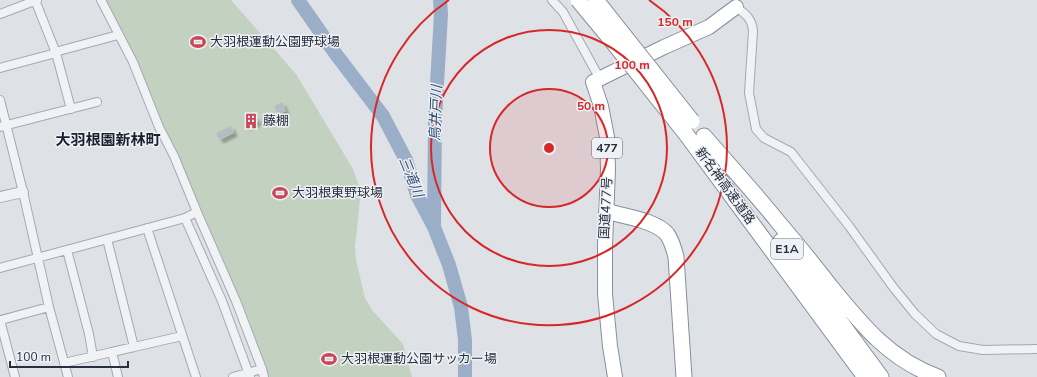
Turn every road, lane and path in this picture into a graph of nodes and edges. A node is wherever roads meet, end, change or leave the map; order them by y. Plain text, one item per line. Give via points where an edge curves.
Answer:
1 (36, 0) edge
2 (100, 0) edge
3 (552, 0) edge
4 (578, 0) edge
5 (596, 0) edge
6 (739, 4) edge
7 (0, 14) edge
8 (118, 35) junction
9 (56, 52) junction
10 (0, 68) edge
11 (600, 79) junction
12 (0, 100) edge
13 (97, 102) dead end
14 (71, 109) junction
15 (3, 126) edge
16 (689, 127) junction
17 (704, 136) junction
18 (23, 192) junction
19 (0, 198) edge
20 (607, 210) junction
21 (197, 212) junction
22 (185, 218) junction
23 (147, 228) junction
24 (107, 239) junction
25 (67, 250) junction
26 (38, 258) junction
27 (0, 268) edge
28 (794, 280) junction
29 (49, 307) junction
30 (0, 320) edge
31 (182, 336) junction
32 (134, 347) junction
33 (1037, 350) edge
34 (112, 352) junction
35 (93, 357) junction
36 (64, 362) junction
37 (263, 373) edge
38 (249, 375) edge
39 (15, 377) edge
40 (68, 377) edge
41 (118, 377) edge
42 (196, 377) edge
43 (233, 377) edge
44 (615, 377) edge
45 (684, 377) edge
46 (852, 377) edge
47 (865, 377) edge
48 (881, 377) edge
49 (938, 377) edge

1 - 7 street
1 - 9 street
2 - 8 street
3 - 11 street via 563,12
4 - 16 highway, 新名神高速道路 / E1A, bridge
5 - 16 highway, 新名神高速道路 / E1A, bridge
6 - 11 highway via 709,27
6 - 33 street via 750,19 753,31 749,93 756,129 764,138 791,152 915,314 936,334 951,343 967,348
8 - 9 street
8 - 21 street via 133,62
9 - 10 street
9 - 14 street
11 - 20 highway, 国道477号 / 477 via 593,82 607,137
12 - 15 street
13 - 14 street
14 - 15 street
15 - 18 street
16 - 17 highway, 新名神高速道路 / E1A
16 - 28 highway, 新名神高速道路 / E1A
17 - 48 highway, 新名神高速道路 / E1A
17 - 49 highway via 773,215 858,320 902,359
18 - 19 street
18 - 26 street
20 - 44 highway, 国道477号 / 477 via 605,294
20 - 45 highway via 658,227 667,234 672,244 676,257
21 - 22 street
21 - 37 street via 236,301
22 - 23 street
22 - 38 street via 222,301
23 - 24 street
23 - 31 street
24 - 25 street
24 - 32 street
25 - 26 street
25 - 35 street
26 - 27 street
26 - 29 street
28 - 46 highway
28 - 47 highway, 新名神高速道路 / E1A
29 - 30 street
29 - 36 street
30 - 39 street
31 - 32 street
31 - 42 street
32 - 34 street
34 - 35 street
34 - 41 street
35 - 36 street
36 - 40 street
37 - 38 street
38 - 43 street

